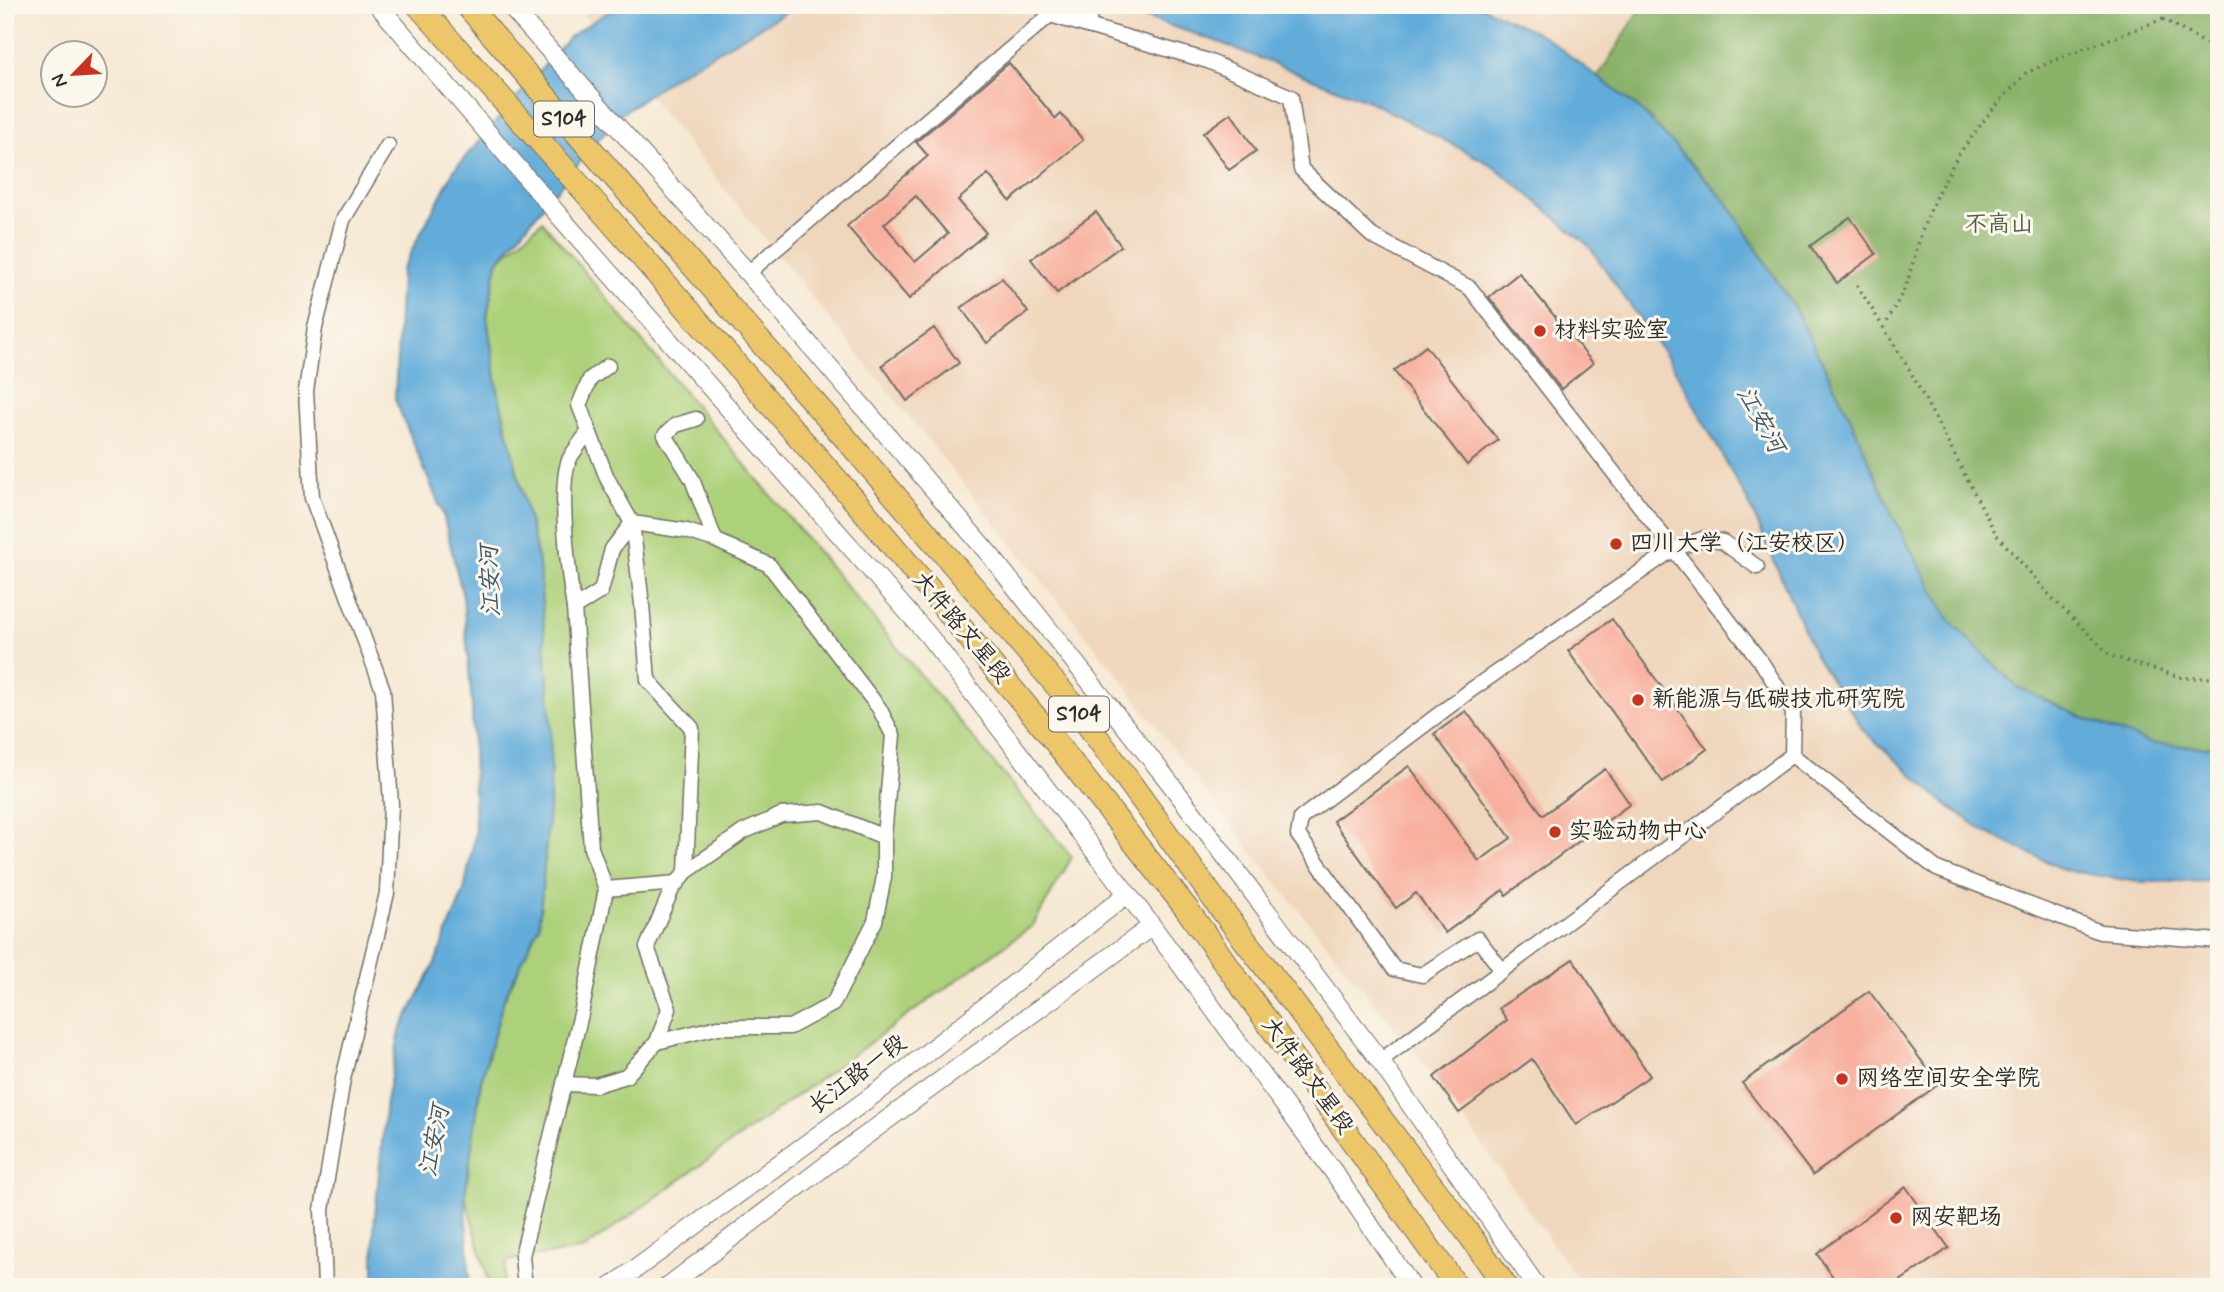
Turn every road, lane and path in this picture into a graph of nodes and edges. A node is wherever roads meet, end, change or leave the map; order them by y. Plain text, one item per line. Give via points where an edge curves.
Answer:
1 (378, 5) edge
2 (418, 5) edge
3 (467, 5) edge
4 (509, 5) edge
5 (1093, 5) edge
6 (2164, 5) edge
7 (2163, 19) junction
8 (1087, 26) junction
9 (2219, 51) edge
10 (388, 145) dead end
11 (748, 273) junction
12 (1857, 285) dead end
13 (1884, 328) junction
14 (608, 366) dead end
15 (695, 419) dead end
16 (589, 431) junction
17 (632, 523) junction
18 (715, 541) junction
19 (1672, 550) junction
20 (1757, 567) dead end
21 (574, 608) junction
22 (2219, 678) edge
23 (1792, 755) junction
24 (884, 837) junction
25 (681, 877) junction
26 (606, 889) junction
27 (1127, 894) junction
28 (1152, 926) junction
29 (2219, 941) edge
30 (1502, 970) junction
31 (657, 1042) junction
32 (1380, 1061) junction
33 (564, 1084) junction
34 (524, 1278) dead end
35 (325, 1287) edge
36 (611, 1287) edge
37 (667, 1287) edge
38 (1412, 1287) edge
39 (1457, 1287) edge
40 (1506, 1287) edge
41 (1537, 1287) edge

1 - 27 street via 928,635
2 - 39 main road, 大件路文星段 / S104 via 863,510 1046,730 1218,953
3 - 40 main road, 大件路文星段 / S104 via 1075,707
4 - 11 street
5 - 8 street
6 - 7 path
7 - 9 path
7 - 13 path via 2026,73 1992,110 1958,155 1937,194 1906,286
8 - 11 street via 1050,15
8 - 19 street via 1208,61 1291,97 1301,169 1373,236 1470,288
10 - 35 street via 343,220 315,328 306,391 312,498 383,690 391,804 387,893 343,1079 322,1210
11 - 32 street via 990,555
12 - 13 path
13 - 22 path via 1996,534 2054,601 2111,656 2183,678
14 - 16 street via 590,379 579,405
15 - 18 street via 676,425 665,435 692,479
16 - 17 street via 607,478
16 - 21 street via 569,460 565,491 567,566
17 - 18 street via 687,531
17 - 21 street via 612,549 601,591
17 - 25 street via 648,680 692,728
18 - 24 street via 769,565 879,708 894,735
19 - 20 street via 1705,538 1723,542
19 - 23 street via 1762,663 1793,712
19 - 30 street via 1471,690 1301,818 1298,835 1394,969 1422,975 1478,939
21 - 26 street via 591,848
23 - 29 street via 1937,869 2100,932
23 - 30 street
24 - 25 street via 822,812 781,815 743,832
24 - 31 street via 884,877 874,922 833,1004 790,1027 718,1027
25 - 26 street
25 - 31 street via 647,947 669,1009
26 - 33 street
27 - 28 street
27 - 36 street, 长江路一段 via 884,1087
28 - 37 street
28 - 38 street via 1333,1171
30 - 32 street
31 - 33 street via 626,1076 596,1085
32 - 41 street
33 - 34 street via 522,1256

